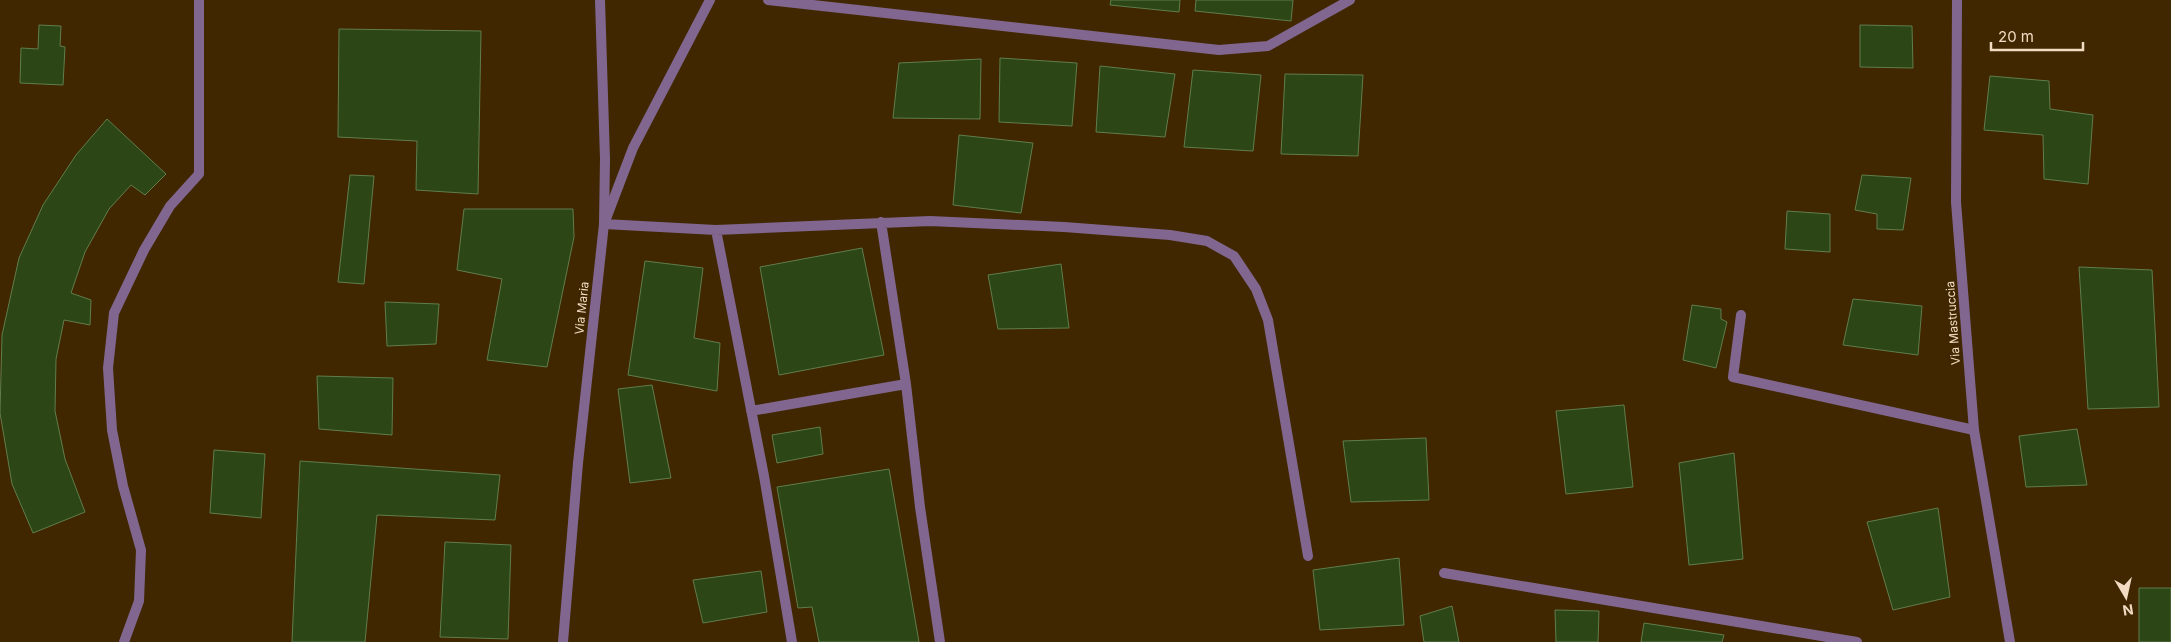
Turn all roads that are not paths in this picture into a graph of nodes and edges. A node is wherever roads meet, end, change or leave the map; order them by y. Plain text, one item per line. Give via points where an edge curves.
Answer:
1 (199, 0) edge
2 (600, 0) edge
3 (710, 0) edge
4 (768, 0) edge
5 (1350, 0) edge
6 (1957, 0) edge
7 (881, 222) junction
8 (604, 224) junction
9 (716, 230) junction
10 (1741, 315) dead end
11 (906, 384) junction
12 (751, 411) junction
13 (1974, 430) junction
14 (1308, 556) dead end
15 (1444, 573) dead end
16 (124, 642) edge
17 (563, 642) edge
18 (792, 642) edge
19 (940, 642) edge
20 (1857, 642) edge
21 (2010, 642) edge

1 - 16 street via 199,174 161,220 114,313 108,368 112,430 141,550 139,601
2 - 8 street
3 - 8 street, Via Maria via 632,148
4 - 5 street via 1219,50 1268,46
6 - 13 street, Via Mastruccia via 1956,202
7 - 9 street
7 - 11 street
7 - 14 street via 1064,227 1170,235 1207,241 1234,256 1256,289 1268,320
8 - 9 street
8 - 17 street, Via Maria via 578,463
9 - 12 street
10 - 13 street via 1733,377
11 - 12 street
11 - 19 street
12 - 18 street
13 - 21 street, Via Mastruccia
15 - 20 street

